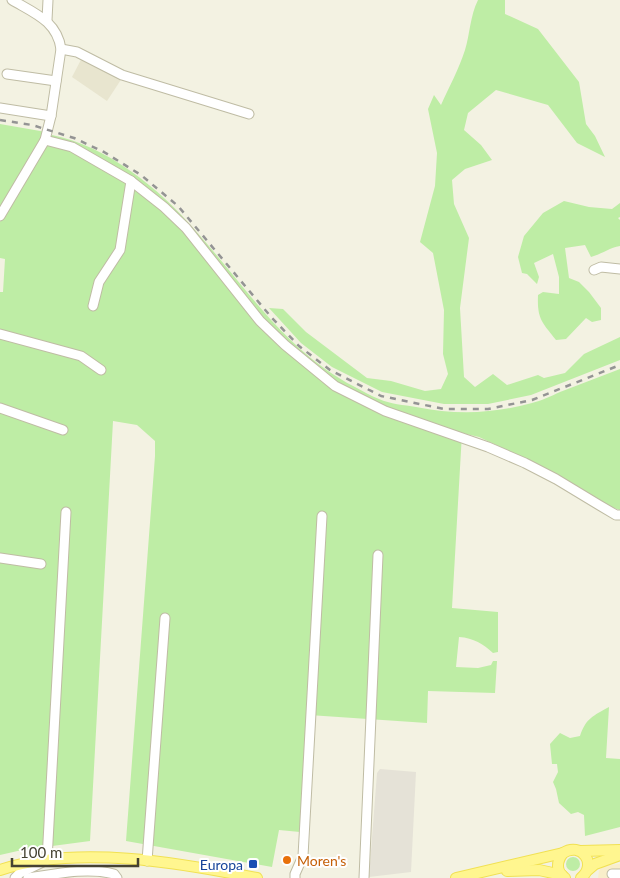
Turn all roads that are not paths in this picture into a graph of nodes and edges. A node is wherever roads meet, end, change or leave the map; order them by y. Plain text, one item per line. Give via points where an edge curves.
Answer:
1 (12, 0) edge
2 (48, 0) edge
3 (47, 20) junction
4 (62, 49) junction
5 (7, 74) dead end
6 (56, 81) junction
7 (0, 108) edge
8 (249, 114) dead end
9 (51, 116) junction
10 (45, 140) junction
11 (131, 181) junction
12 (0, 216) edge
13 (620, 269) edge
14 (594, 270) dead end
15 (93, 306) dead end
16 (0, 334) edge
17 (101, 370) dead end
18 (0, 408) edge
19 (63, 430) dead end
20 (66, 512) dead end
21 (620, 515) edge
22 (322, 516) dead end
23 (378, 555) dead end
24 (0, 558) edge
25 (40, 564) dead end
26 (165, 618) dead end
27 (620, 850) edge
28 (581, 851) junction
29 (562, 853) junction
30 (620, 855) edge
31 (47, 860) junction
32 (147, 861) junction
33 (0, 870) edge
34 (491, 871) junction
35 (219, 875) edge
36 (585, 875) edge
37 (54, 876) edge
38 (22, 877) edge
39 (564, 877) edge
40 (117, 878) edge
41 (257, 878) edge
42 (295, 878) edge
43 (364, 878) edge
44 (461, 878) edge

1 - 3 street
2 - 3 street
3 - 4 street
4 - 6 street
4 - 8 street via 77,52 122,75
5 - 6 street
6 - 9 street
7 - 9 street
9 - 10 street
10 - 11 street via 72,147
10 - 12 street
11 - 15 street via 120,250 98,282
11 - 21 street via 186,228 260,321 335,386 385,410 525,463
13 - 14 street via 602,267
16 - 17 street via 81,356
18 - 19 street
20 - 31 street
22 - 42 street via 303,856
23 - 43 street
24 - 25 street
26 - 32 street
27 - 28 main road
28 - 29 main road via 572,849
28 - 36 main road via 589,863
29 - 34 main road
29 - 39 main road via 557,864
30 - 36 main road via 595,864
31 - 32 main road via 84,857
31 - 33 main road
31 - 38 street
32 - 35 main road
34 - 39 main road via 539,870
34 - 44 main road
35 - 41 main road
37 - 38 street
37 - 40 street via 108,872

